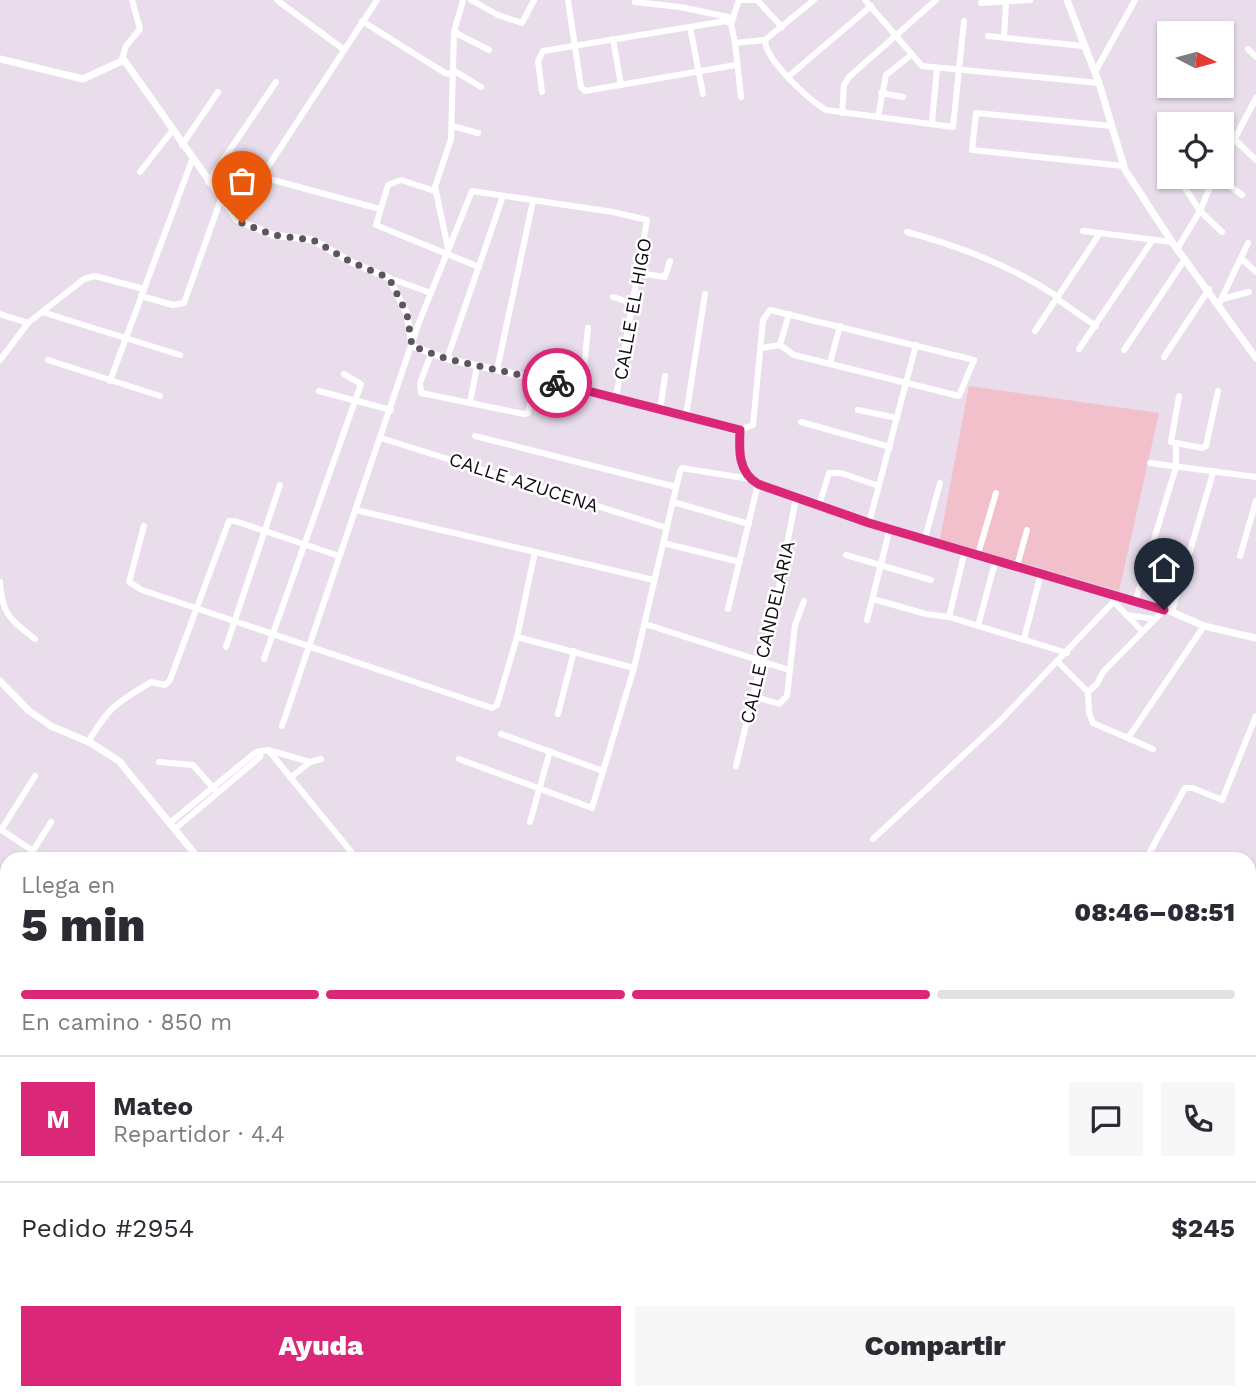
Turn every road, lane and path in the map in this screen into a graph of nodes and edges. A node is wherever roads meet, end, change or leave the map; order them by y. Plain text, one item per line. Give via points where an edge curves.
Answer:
1 (132, 0) edge
2 (277, 0) edge
3 (377, 0) edge
4 (464, 0) edge
5 (471, 0) edge
6 (534, 0) edge
7 (568, 0) edge
8 (814, 0) edge
9 (865, 0) edge
10 (1024, 0) edge
11 (1030, 0) edge
12 (1067, 0) edge
13 (1135, 0) edge
14 (758, 1) edge
15 (934, 1) edge
16 (635, 2) dead end
17 (981, 3) dead end
18 (1006, 4) junction
19 (871, 6) junction
20 (964, 20) dead end
21 (362, 21) junction
22 (732, 21) junction
23 (690, 27) junction
24 (782, 27) junction
25 (454, 32) junction
26 (896, 35) junction
27 (988, 36) dead end
28 (1004, 37) junction
29 (613, 39) junction
30 (765, 40) junction
31 (576, 44) junction
32 (735, 44) junction
33 (1083, 46) junction
34 (343, 49) junction
35 (1248, 49) dead end
36 (489, 50) dead end
37 (911, 55) junction
38 (1256, 57) edge
39 (0, 59) edge
40 (122, 60) junction
41 (736, 65) junction
42 (937, 68) junction
43 (958, 70) junction
44 (453, 72) junction
45 (699, 72) junction
46 (1095, 72) junction
47 (789, 76) junction
48 (275, 82) dead end
49 (1099, 83) junction
50 (621, 85) junction
51 (481, 87) dead end
52 (218, 92) dead end
53 (541, 92) dead end
54 (881, 93) junction
55 (703, 94) dead end
56 (741, 97) dead end
57 (903, 97) dead end
58 (1256, 98) edge
59 (1254, 107) edge
60 (842, 113) junction
61 (878, 117) junction
62 (932, 122) junction
63 (452, 126) junction
64 (1112, 126) junction
65 (172, 131) junction
66 (478, 133) dead end
67 (1234, 139) joint
68 (182, 145) junction
69 (192, 160) junction
70 (1256, 160) edge
71 (1124, 166) junction
72 (140, 172) dead end
73 (262, 177) junction
74 (208, 181) junction
75 (1186, 189) edge
76 (1210, 189) edge
77 (1233, 189) edge
78 (435, 191) junction
79 (1242, 195) dead end
80 (503, 196) junction
81 (221, 199) junction
82 (533, 201) junction
83 (380, 209) junction
84 (1200, 211) junction
85 (235, 217) junction
86 (1083, 231) dead end
87 (907, 232) dead end
88 (1222, 232) dead end
89 (1100, 233) junction
90 (1152, 241) junction
91 (1248, 243) dead end
92 (1174, 246) junction
93 (447, 251) junction
94 (1185, 258) junction
95 (1241, 258) junction
96 (670, 261) dead end
97 (479, 267) junction
98 (1256, 272) edge
99 (638, 274) junction
100 (389, 278) junction
101 (1209, 289) junction
102 (1249, 292) dead end
103 (143, 293) junction
104 (431, 293) junction
105 (705, 295) dead end
106 (613, 297) dead end
107 (1057, 298) junction
108 (1220, 302) junction
109 (634, 304) junction
110 (42, 312) junction
111 (0, 314) edge
112 (789, 314) junction
113 (29, 323) junction
114 (840, 326) junction
115 (1096, 326) junction
116 (588, 328) dead end
117 (1035, 331) dead end
118 (125, 338) junction
119 (902, 341) junction
120 (780, 345) junction
121 (916, 345) junction
122 (412, 346) junction
123 (761, 348) junction
124 (1079, 349) dead end
125 (1124, 350) dead end
126 (431, 354) junction
127 (180, 355) dead end
128 (1164, 357) dead end
129 (1256, 358) edge
130 (447, 359) junction
131 (914, 359) junction
132 (0, 360) edge
133 (48, 360) dead end
134 (830, 363) junction
135 (477, 366) junction
136 (497, 370) junction
137 (344, 374) dead end
138 (665, 376) dead end
139 (535, 378) junction
140 (110, 381) junction
141 (907, 382) junction
142 (582, 388) junction
143 (319, 391) dead end
144 (1218, 391) dead end
145 (160, 396) dead end
146 (616, 397) junction
147 (1179, 397) dead end
148 (355, 401) junction
149 (470, 403) junction
150 (391, 410) junction
151 (858, 410) dead end
152 (660, 411) junction
153 (686, 416) junction
154 (897, 418) junction
155 (801, 422) dead end
156 (740, 430) junction
157 (475, 436) dead end
158 (381, 438) junction
159 (1176, 444) junction
160 (890, 447) junction
161 (1150, 463) dead end
162 (1176, 467) junction
163 (1213, 473) junction
164 (1256, 477) edge
165 (750, 480) junction
166 (940, 483) dead end
167 (758, 484) junction
168 (280, 485) dead end
169 (879, 486) junction
170 (676, 487) junction
171 (996, 492) dead end
172 (796, 498) junction
173 (1256, 500) edge
174 (673, 502) junction
175 (820, 506) junction
176 (356, 510) junction
177 (869, 523) junction
178 (748, 524) junction
179 (144, 526) dead end
180 (667, 527) junction
181 (890, 528) junction
182 (1027, 530) dead end
183 (265, 531) junction
184 (925, 538) junction
185 (663, 543) junction
186 (303, 545) junction
187 (965, 550) junction
188 (532, 552) junction
189 (978, 554) junction
190 (846, 555) dead end
191 (339, 556) junction
192 (1240, 556) dead end
193 (996, 559) junction
194 (740, 562) junction
195 (1017, 566) junction
196 (880, 567) junction
197 (1041, 573) junction
198 (654, 580) junction
199 (931, 580) dead end
200 (0, 582) edge
201 (873, 599) junction
202 (1116, 600) junction
203 (804, 601) dead end
204 (1135, 602) junction
205 (196, 610) junction
206 (729, 610) dead end
207 (1168, 611) junction
208 (1126, 615) junction
209 (949, 617) junction
210 (1155, 619) junction
211 (867, 620) dead end
212 (236, 621) junction
213 (645, 624) junction
214 (978, 626) junction
215 (1204, 626) junction
216 (1142, 631) junction
217 (272, 635) junction
218 (517, 637) junction
219 (1256, 638) edge
220 (35, 639) dead end
221 (1024, 639) junction
222 (308, 646) junction
223 (226, 647) dead end
224 (574, 652) junction
225 (1067, 653) junction
226 (264, 659) dead end
227 (761, 662) junction
228 (1058, 662) junction
229 (634, 668) junction
230 (789, 670) junction
231 (0, 681) edge
232 (1088, 692) junction
233 (753, 696) junction
234 (558, 714) dead end
235 (1256, 716) edge
236 (282, 726) dead end
237 (501, 734) dead end
238 (1128, 738) junction
239 (88, 742) junction
240 (1153, 749) dead end
241 (264, 751) junction
242 (550, 751) junction
243 (321, 759) dead end
244 (459, 759) dead end
245 (159, 762) dead end
246 (310, 762) junction
247 (736, 766) dead end
248 (603, 771) junction
249 (35, 776) dead end
250 (290, 778) junction
251 (539, 788) junction
252 (215, 792) junction
253 (51, 822) dead end
254 (530, 822) dead end
255 (173, 825) junction
256 (1, 830) edge
257 (873, 839) dead end
258 (33, 851) joint
259 (194, 852) edge
260 (351, 852) edge
261 (1150, 852) edge

1 - 40 street via 140,29
2 - 34 street
3 - 21 street
4 - 25 street
5 - 6 street via 522,23
7 - 31 street
8 - 24 street
9 - 19 street
10 - 11 street
10 - 18 street
12 - 33 street
13 - 46 street
14 - 22 street via 739,0
14 - 24 street
15 - 26 street
16 - 22 street via 680,7
17 - 18 street
18 - 28 street
19 - 26 street
19 - 47 street
20 - 43 street
21 - 34 street
21 - 44 street via 445,73
22 - 23 street
22 - 32 street
23 - 29 street
23 - 45 street
24 - 30 street
25 - 36 street
25 - 44 street
26 - 37 street
26 - 60 street via 846,80
27 - 28 street
28 - 33 street
29 - 31 street
29 - 50 street
30 - 32 street
30 - 47 street via 768,55
31 - 50 street via 583,90
31 - 53 street via 539,54
32 - 41 street
33 - 46 street
34 - 73 street
35 - 38 street
37 - 42 street via 922,66
37 - 54 street via 886,75
39 - 40 street via 83,79
40 - 65 street
41 - 45 street
41 - 56 street
42 - 43 street
42 - 62 street
43 - 49 street
43 - 62 street via 953,127
44 - 51 street
44 - 63 street
45 - 50 street
45 - 55 street
46 - 49 street
47 - 60 street via 814,103
48 - 74 street
49 - 64 street
52 - 68 street
54 - 57 street
54 - 61 street
58 - 59 street
59 - 67 street
60 - 61 street
61 - 62 street
63 - 66 street
63 - 78 street
64 - 71 street
64 - 71 street via 976,113 972,150
65 - 68 street
65 - 72 street
67 - 70 street
68 - 69 street
69 - 74 street
69 - 103 street
71 - 92 street
73 - 83 street
73 - 85 street
74 - 81 street
75 - 84 street
76 - 84 street
77 - 79 street
78 - 83 street via 410,182 393,182 384,188
78 - 93 street
80 - 82 street
80 - 93 street via 472,191
80 - 97 street
81 - 85 street
81 - 103 street via 184,303 173,305
82 - 99 street, CALLE EL HIGO via 648,220
82 - 136 street
83 - 93 street via 376,225
84 - 88 street
84 - 92 street
85 - 100 street via 273,235 313,240
86 - 89 street
87 - 107 street via 968,250
89 - 90 street
89 - 107 street
90 - 92 street
90 - 115 street
91 - 95 street
92 - 94 street
93 - 97 street
93 - 104 street
94 - 101 street
94 - 125 street
95 - 98 street
95 - 108 street
96 - 99 street via 665,277
97 - 130 street
99 - 109 street, CALLE EL HIGO
100 - 104 street
100 - 122 street via 407,314
101 - 108 street
101 - 128 street
102 - 108 street
103 - 110 street via 89,277
103 - 118 street
104 - 122 street
105 - 153 street
106 - 109 street
107 - 115 street
107 - 117 street
108 - 129 street
109 - 146 street, CALLE EL HIGO
110 - 113 street
110 - 118 street
111 - 113 street
112 - 114 street
112 - 120 street
112 - 123 street via 765,313
113 - 132 street
114 - 119 street
114 - 134 street
115 - 124 street
116 - 142 street
118 - 127 street
118 - 140 street
119 - 121 street
119 - 131 street via 913,348
120 - 123 street
120 - 134 street via 794,355
121 - 131 street
121 - 141 street via 972,359 959,396
122 - 126 street
122 - 150 street
123 - 156 street via 752,425
126 - 130 street
126 - 149 street via 421,393
130 - 135 street
131 - 141 street
133 - 140 street
134 - 141 street
135 - 136 street
135 - 149 street
136 - 139 street
137 - 148 street via 361,384
138 - 152 street
139 - 142 street
139 - 149 street via 524,414
140 - 145 street
141 - 154 street
142 - 146 street
143 - 148 street
144 - 159 street via 1206,446
146 - 152 street
147 - 159 street via 1170,438
148 - 150 street
148 - 186 street
150 - 158 street
151 - 154 street
152 - 153 street
153 - 156 street
154 - 160 street
155 - 160 street
156 - 165 street via 742,467
157 - 170 street
158 - 176 street
158 - 180 street, CALLE AZUCENA
159 - 162 street
160 - 169 street
161 - 162 street
162 - 163 street
162 - 204 street
163 - 164 street
163 - 207 street
165 - 167 street
165 - 170 street via 682,468
166 - 184 street
167 - 172 street
167 - 178 street
168 - 183 street
169 - 175 street via 829,473
169 - 177 street
170 - 174 street
171 - 189 street
172 - 175 street
172 - 227 street, CALLE CANDELARIA
173 - 192 street
174 - 178 street
174 - 180 street
175 - 177 street
176 - 188 street
176 - 191 street
177 - 181 street
178 - 194 street
179 - 205 street via 129,582
180 - 185 street
181 - 184 street
181 - 196 street
182 - 195 street
183 - 186 street
183 - 205 street via 232,520
183 - 212 street
184 - 187 street
185 - 194 street
185 - 198 street
186 - 191 street
186 - 217 street
187 - 189 street
187 - 209 street
188 - 198 street
188 - 218 street
189 - 193 street
190 - 196 street
191 - 222 street
193 - 195 street
193 - 214 street
194 - 206 street
195 - 197 street
196 - 199 street
196 - 201 street
197 - 202 street
197 - 221 street
198 - 213 street
200 - 220 street via 4,611
201 - 209 street
201 - 211 street
202 - 204 street
202 - 208 street
202 - 225 street
203 - 230 street
204 - 207 street
205 - 212 street
205 - 239 street via 170,680 165,685 151,682 113,705
207 - 210 street
207 - 215 street
208 - 210 street
208 - 216 street
209 - 214 street
210 - 216 street
212 - 217 street
212 - 223 street
213 - 227 street
213 - 229 street
214 - 221 street
215 - 219 street
215 - 238 street
216 - 232 street
217 - 222 street
217 - 226 street
218 - 222 street via 497,705 492,708
218 - 224 street
221 - 225 street
222 - 236 street
224 - 229 street
224 - 234 street
225 - 228 street
227 - 230 street
227 - 233 street, CALLE CANDELARIA
228 - 232 street
228 - 257 street
229 - 248 street
230 - 233 street via 783,702
231 - 239 street via 51,726
232 - 238 street via 1093,723
233 - 247 street, CALLE CANDELARIA
235 - 261 street via 1222,800 1185,788
237 - 242 street
238 - 240 street
239 - 255 street via 120,761
241 - 246 street
241 - 250 street
241 - 252 street
242 - 248 street
242 - 251 street
243 - 246 street
244 - 251 street
245 - 252 street via 193,765
246 - 250 street
248 - 251 street via 592,808
249 - 256 street
250 - 260 street
251 - 254 street
252 - 255 street
253 - 258 street
255 - 259 street
256 - 258 street

